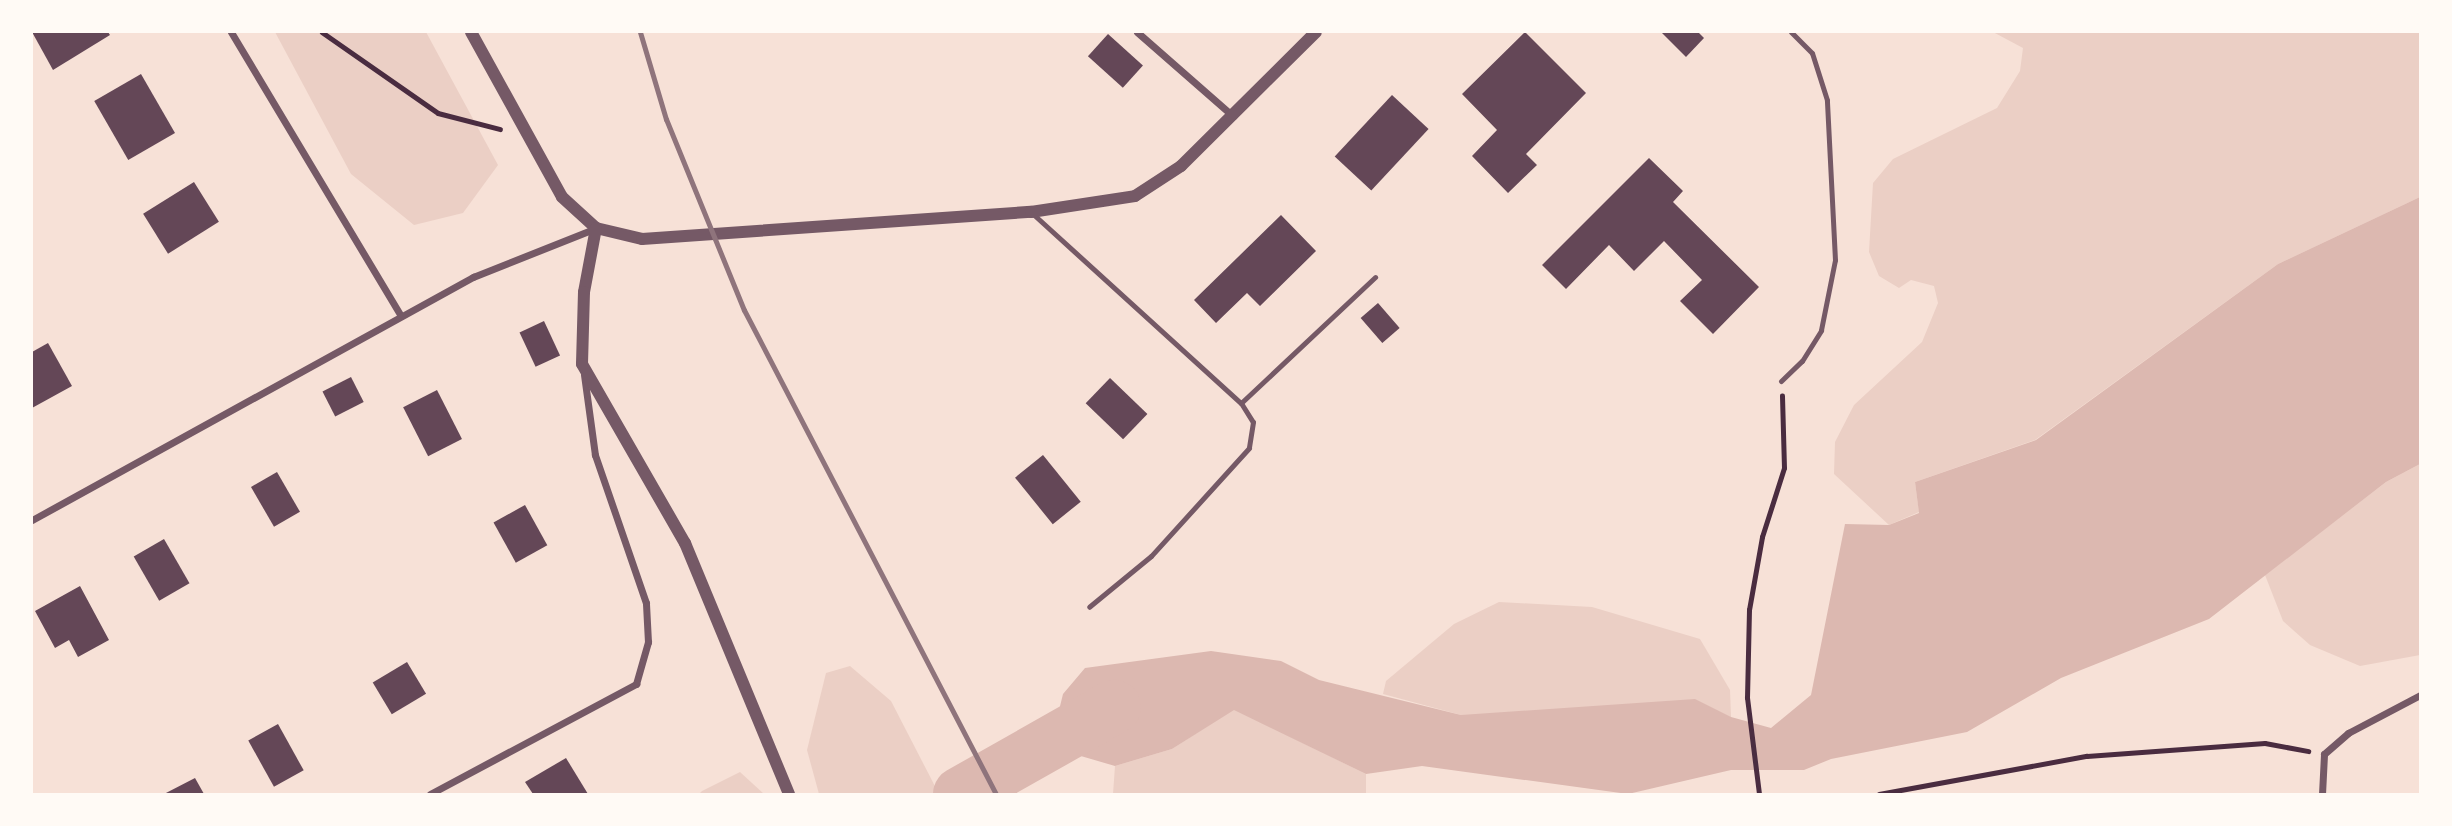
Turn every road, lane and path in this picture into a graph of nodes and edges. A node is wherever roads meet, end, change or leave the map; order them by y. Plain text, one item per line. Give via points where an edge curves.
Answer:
1 (231, 32) edge
2 (322, 32) edge
3 (471, 32) edge
4 (1137, 32) edge
5 (1316, 32) edge
6 (1791, 32) edge
7 (1233, 116) junction
8 (528, 136) junction
9 (1031, 212) junction
10 (596, 228) junction
11 (1375, 277) dead end
12 (401, 316) junction
13 (582, 364) junction
14 (1781, 381) joint
15 (1241, 403) junction
16 (32, 520) edge
17 (1089, 607) dead end
18 (2420, 695) edge
19 (2324, 754) junction
20 (430, 794) edge
21 (789, 794) edge
22 (1759, 794) edge
23 (1879, 794) edge
24 (2322, 794) edge

1 - 12 street
2 - 8 path via 438,113
3 - 8 street
4 - 7 street
5 - 7 street
6 - 14 lane via 1812,53 1827,100 1835,260 1821,330 1802,361
7 - 9 street via 1181,166 1135,197
8 - 10 street via 562,197
9 - 10 street via 642,239
9 - 15 lane
10 - 12 street via 473,277
10 - 13 street via 584,292
11 - 15 lane
12 - 16 street
13 - 20 street via 595,455 646,603 648,642 636,684
13 - 21 street via 685,543
14 - 22 path via 1784,468 1762,537 1749,610 1747,698
15 - 17 lane via 1253,422 1249,448 1151,556
18 - 19 street via 2348,733
19 - 23 path via 2265,743 2087,756
19 - 24 street

